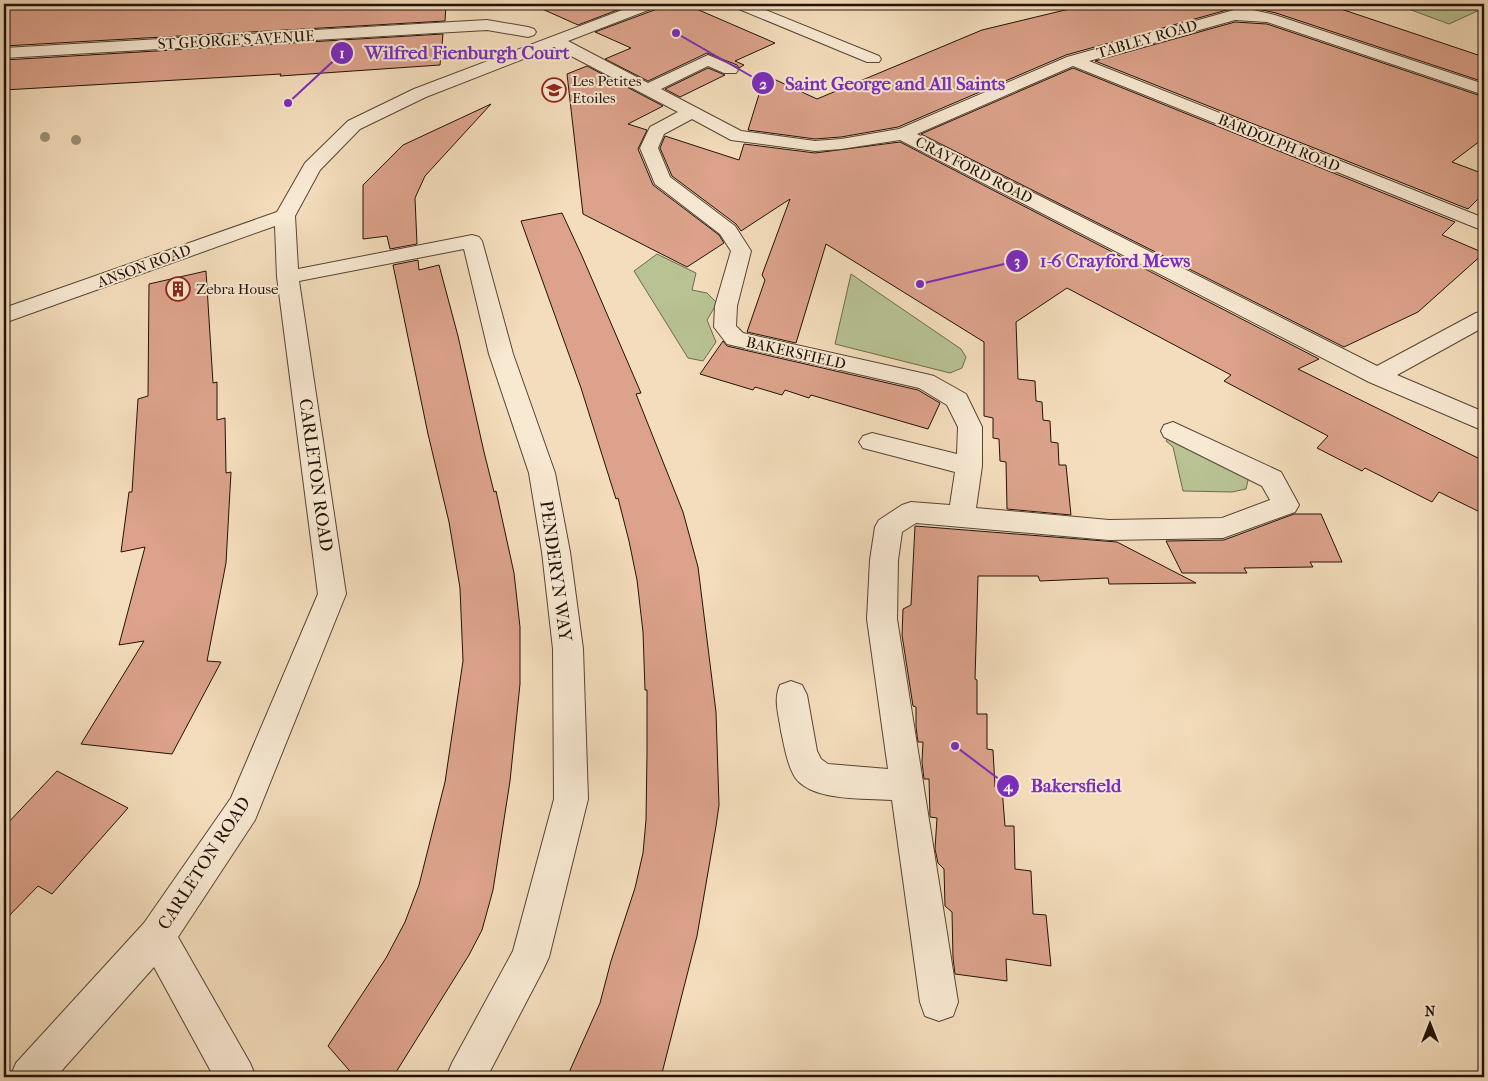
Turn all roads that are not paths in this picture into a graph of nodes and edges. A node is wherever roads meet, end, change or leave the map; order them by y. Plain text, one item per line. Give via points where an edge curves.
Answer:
1 (651, 4) edge
2 (738, 4) edge
3 (1255, 9) edge
4 (528, 32) dead end
5 (555, 41) junction
6 (4, 53) edge
7 (873, 59) dead end
8 (1074, 60) junction
9 (730, 70) dead end
10 (648, 89) junction
11 (1484, 90) edge
12 (692, 112) junction
13 (903, 134) junction
14 (285, 216) junction
15 (1480, 217) edge
16 (288, 277) junction
17 (4, 316) edge
18 (1484, 318) edge
19 (1377, 376) junction
20 (1484, 422) edge
21 (1173, 431) dead end
22 (872, 442) dead end
23 (969, 466) junction
24 (962, 515) junction
25 (791, 695) dead end
26 (907, 786) junction
27 (157, 936) junction
28 (939, 1002) dead end
29 (30, 1077) edge
30 (236, 1077) edge
31 (466, 1077) edge

1 - 5 street
2 - 7 street
3 - 8 street, TABLEY ROAD
3 - 11 street, TABLEY ROAD via 1270,18
4 - 6 street, ST GEORGE'S AVENUE via 487,25
5 - 10 street, CRAYFORD ROAD
5 - 14 street via 420,93 354,125 312,167
8 - 13 street, TABLEY ROAD
8 - 15 street, BARDOLPH ROAD
9 - 10 street via 708,60
10 - 12 street, CRAYFORD ROAD
12 - 13 street, CRAYFORD ROAD via 737,136 815,146
12 - 23 street, BAKERSFIELD via 656,131 649,148 662,180 728,230 741,251 726,306 725,326 735,339 926,382 957,400 970,427
13 - 19 street, CRAYFORD ROAD
14 - 16 street, CARLETON ROAD
14 - 17 street, ANSON ROAD
16 - 27 street, CARLETON ROAD via 332,594 243,810
16 - 31 street, PENDERYN WAY via 472,241 501,354 542,473 568,649 571,800 530,956
18 - 19 street
19 - 20 street, CRAYFORD ROAD
21 - 24 street via 1272,479 1286,505 1223,528 1109,530
22 - 23 street
23 - 24 street, BAKERSFIELD
24 - 26 street via 910,512 889,527 882,619
25 - 26 street via 801,751 809,770 823,779
26 - 28 street
27 - 29 street, CARLETON ROAD
27 - 30 street

